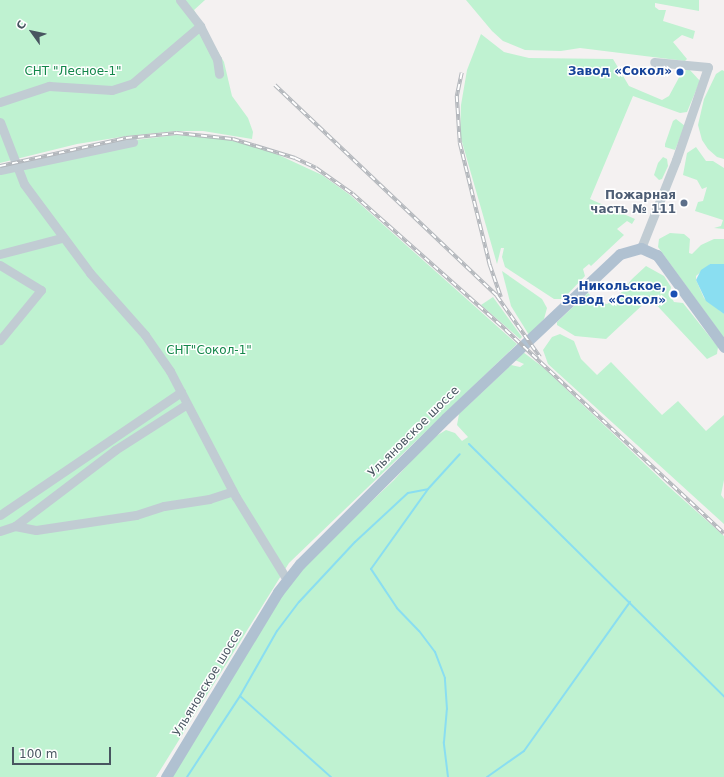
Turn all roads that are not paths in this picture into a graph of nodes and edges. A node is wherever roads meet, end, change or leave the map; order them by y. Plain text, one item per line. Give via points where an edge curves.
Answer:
1 (180, 0) edge
2 (200, 26) junction
3 (654, 62) dead end
4 (219, 74) dead end
5 (0, 102) edge
6 (0, 122) edge
7 (133, 142) dead end
8 (16, 167) junction
9 (0, 170) edge
10 (62, 238) junction
11 (641, 248) junction
12 (0, 254) edge
13 (0, 265) edge
14 (0, 340) edge
15 (724, 347) edge
16 (181, 392) junction
17 (187, 404) junction
18 (233, 491) junction
19 (0, 515) edge
20 (15, 526) junction
21 (0, 530) edge
22 (287, 580) junction
23 (166, 777) edge

1 - 2 street
2 - 4 street via 217,59
2 - 5 street via 133,83 112,90 49,86
3 - 11 street via 708,67 676,160
6 - 8 street
7 - 8 street
8 - 9 street
8 - 10 street via 24,184
10 - 12 street
10 - 16 street via 145,335
11 - 15 main road via 652,252 661,260
11 - 22 main road, Ульяновское шоссе via 625,252 608,264 446,418
13 - 14 street via 41,290
16 - 17 street
16 - 19 street
17 - 18 street
17 - 20 street via 115,450
18 - 20 street via 164,506 136,515 36,530
18 - 22 street
20 - 21 street
22 - 23 main road, Ульяновское шоссе

